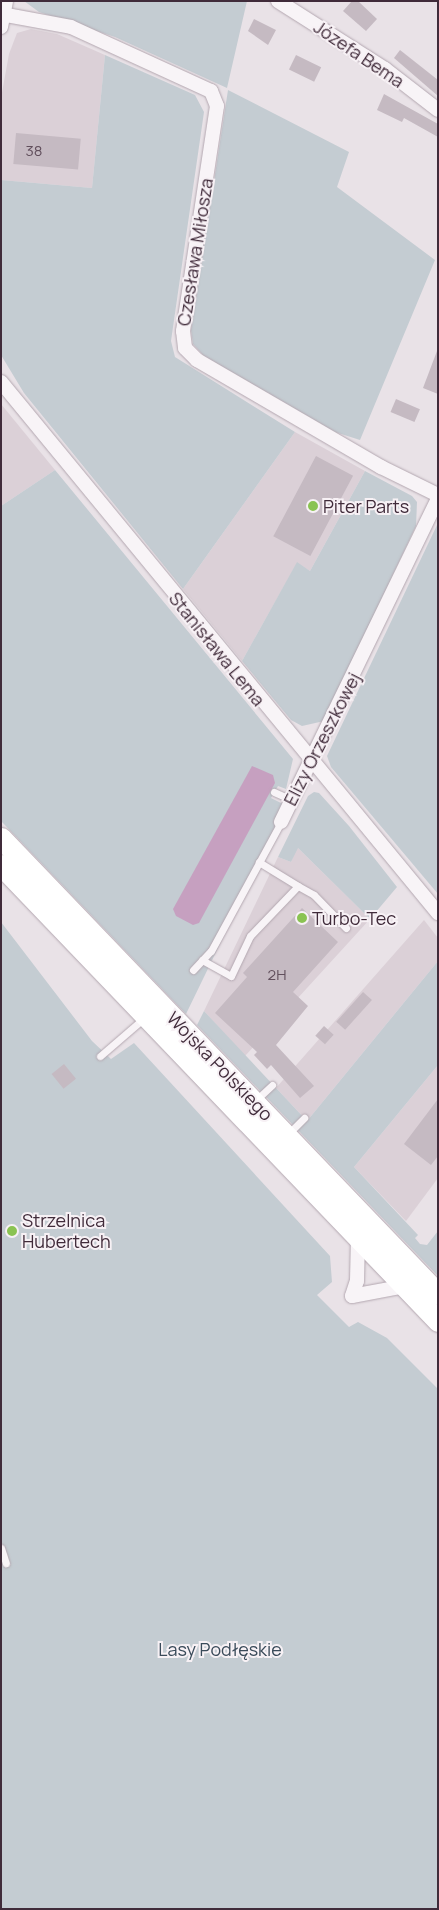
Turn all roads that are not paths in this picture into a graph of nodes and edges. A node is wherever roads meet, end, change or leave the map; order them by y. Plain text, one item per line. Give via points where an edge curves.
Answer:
1 (278, 1) edge
2 (3, 14) edge
3 (438, 110) edge
4 (1, 382) edge
5 (438, 494) edge
6 (438, 499) edge
7 (310, 761) junction
8 (274, 792) dead end
9 (292, 800) junction
10 (280, 822) joint
11 (1, 838) edge
12 (259, 862) junction
13 (1, 865) edge
14 (298, 886) junction
15 (438, 913) edge
16 (346, 928) dead end
17 (202, 960) junction
18 (193, 970) dead end
19 (146, 1016) junction
20 (100, 1056) dead end
21 (272, 1085) dead end
22 (254, 1102) junction
23 (304, 1118) dead end
24 (287, 1136) junction
25 (358, 1236) junction
26 (406, 1286) junction
27 (438, 1294) edge
28 (438, 1321) edge
29 (1, 1548) edge
30 (6, 1564) dead end

1 - 3 street, Józefa Bema via 385,69
2 - 5 street, Czesława Miłosza via 46,20 81,30 211,91 217,100 216,112 183,331 185,348 198,360 411,482
4 - 7 street, Stanisława Lema
6 - 7 street, Elizy Orzeszkowej via 346,694
7 - 9 street, Elizy Orzeszkowej
7 - 15 street, Stanisława Lema via 383,843
8 - 9 lane
9 - 10 street, Elizy Orzeszkowej
10 - 12 lane, Elizy Orzeszkowej
11 - 22 main road, Wojska Polskiego
12 - 14 lane
12 - 17 lane, Elizy Orzeszkowej via 211,951
13 - 19 main road, Wojska Polskiego
14 - 16 lane via 314,895
14 - 17 lane via 250,936 231,976
17 - 18 lane, Elizy Orzeszkowej
19 - 20 lane
19 - 25 main road, Wojska Polskiego
21 - 22 lane
22 - 24 main road, Wojska Polskiego
23 - 24 lane
24 - 27 main road, Wojska Polskiego
25 - 26 main road, Wojska Polskiego
25 - 26 street via 357,1280 352,1296
26 - 28 main road, Wojska Polskiego
29 - 30 lane

